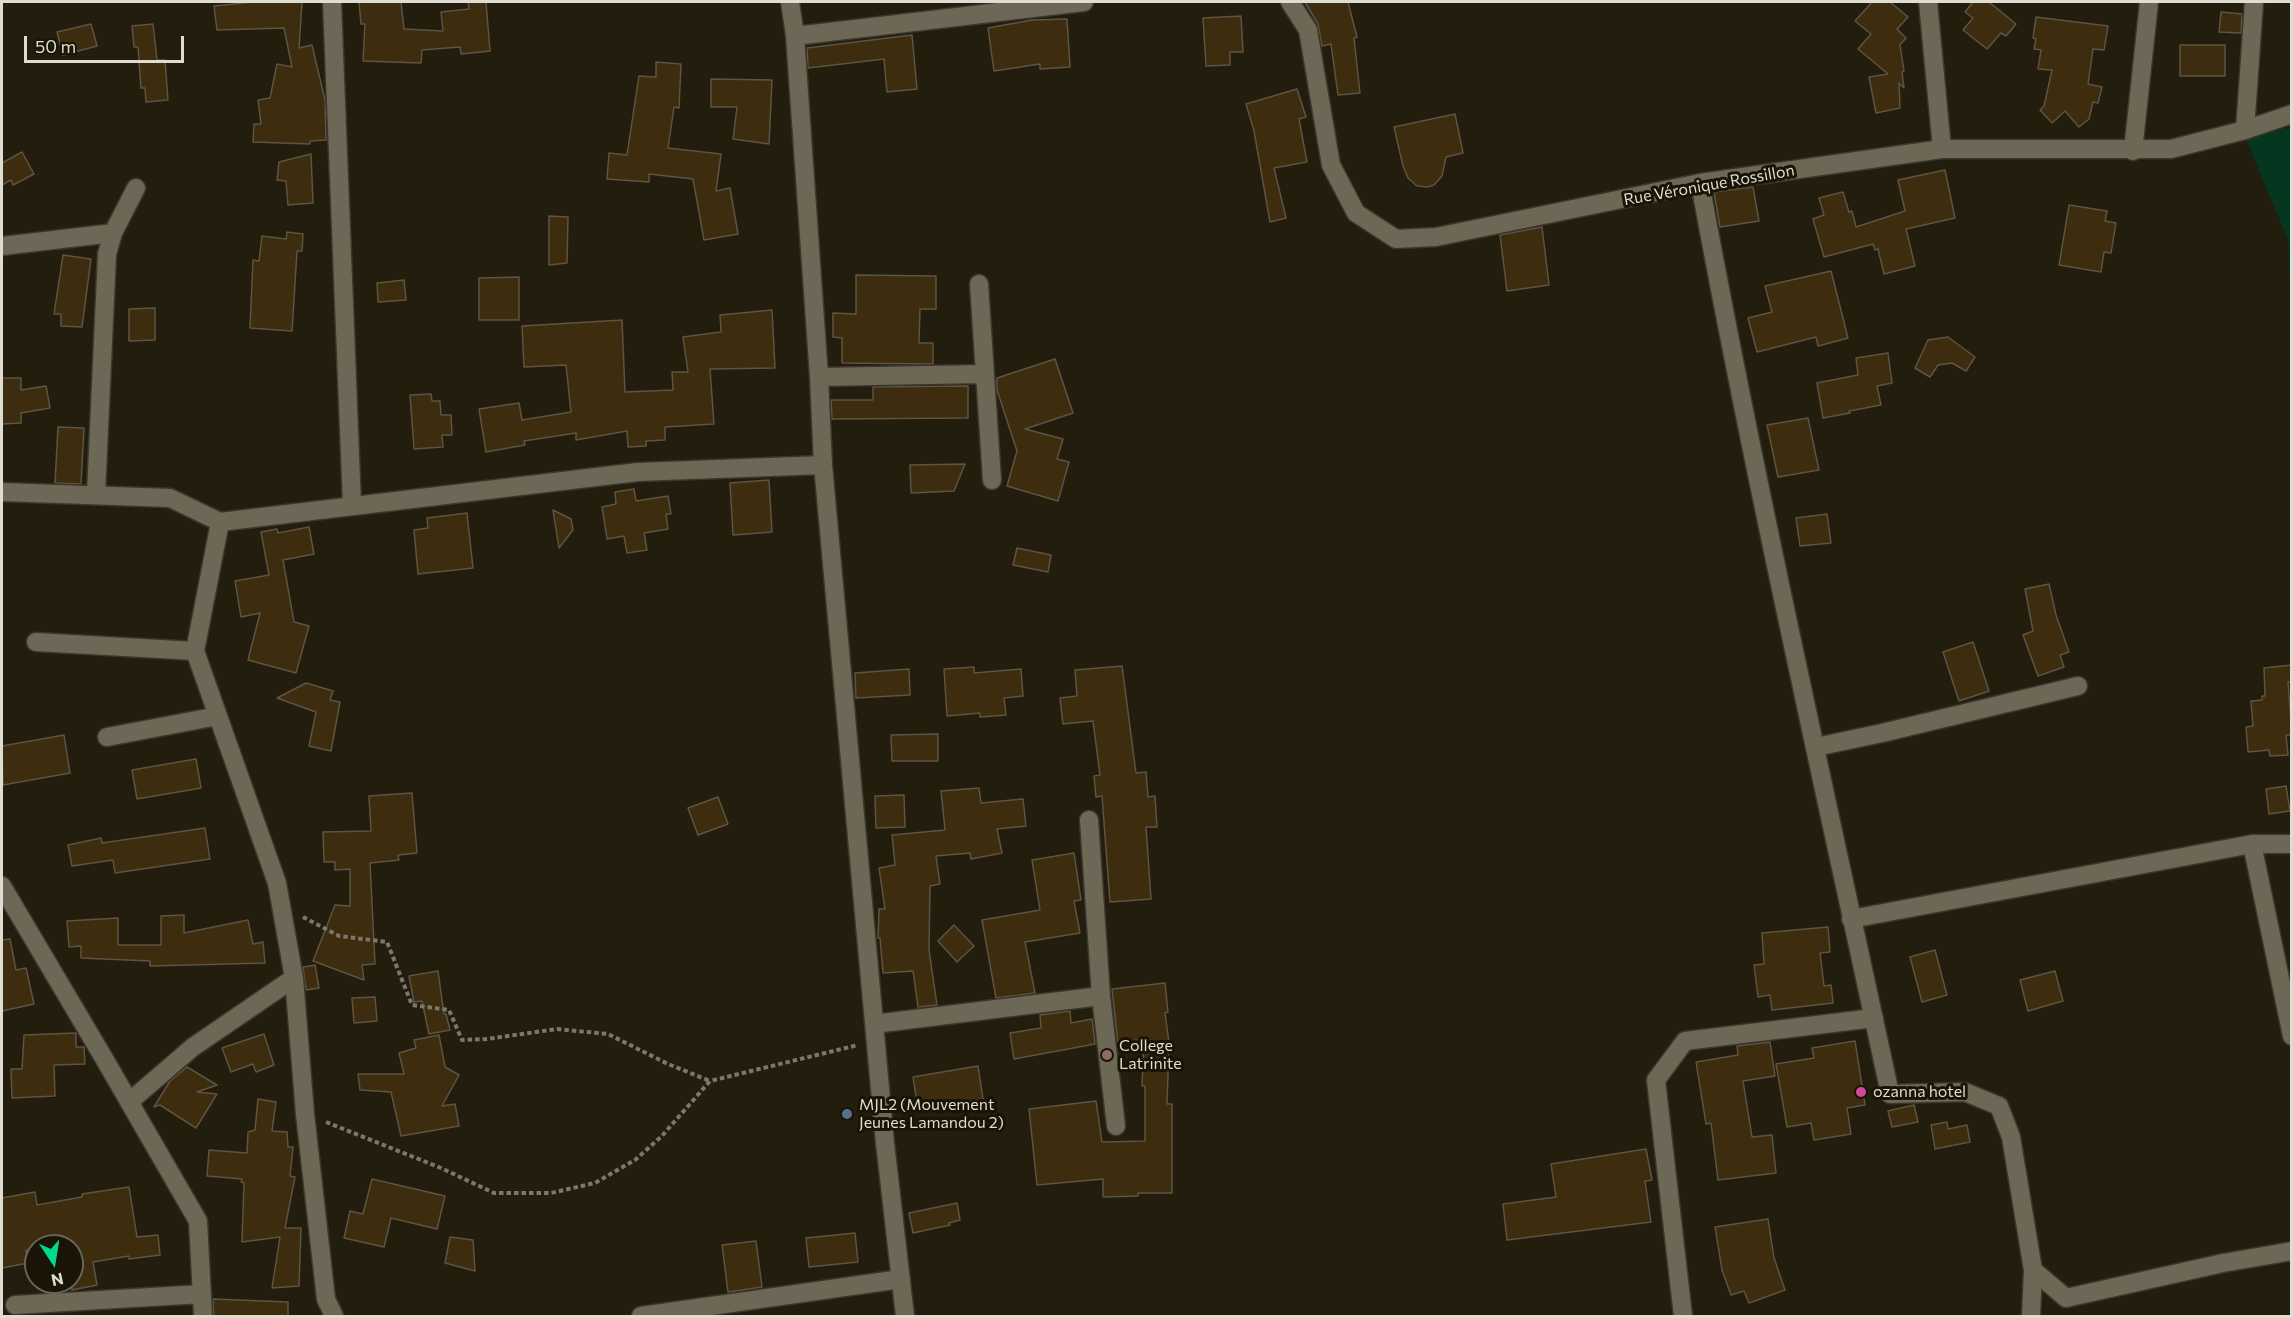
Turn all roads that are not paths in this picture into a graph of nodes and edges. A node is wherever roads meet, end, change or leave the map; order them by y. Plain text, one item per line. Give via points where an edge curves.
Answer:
1 (332, 2) edge
2 (790, 2) edge
3 (1084, 2) edge
4 (1290, 2) edge
5 (1928, 2) edge
6 (2149, 2) edge
7 (2254, 2) edge
8 (795, 36) junction
9 (2292, 114) edge
10 (2246, 130) junction
11 (1942, 149) junction
12 (2133, 151) junction
13 (1700, 183) junction
14 (136, 188) dead end
15 (113, 233) junction
16 (2, 246) edge
17 (980, 284) dead end
18 (985, 374) junction
19 (819, 376) junction
20 (823, 465) junction
21 (992, 480) dead end
22 (2, 492) edge
23 (96, 494) junction
24 (352, 505) junction
25 (220, 522) junction
26 (36, 642) dead end
27 (195, 651) junction
28 (2078, 686) dead end
29 (218, 716) junction
30 (107, 737) dead end
31 (1816, 747) junction
32 (1089, 820) dead end
33 (2252, 844) junction
34 (2292, 844) edge
35 (2, 886) edge
36 (1851, 919) junction
37 (294, 978) junction
38 (1101, 996) junction
39 (1874, 1018) junction
40 (875, 1032) junction
41 (2292, 1036) edge
42 (129, 1102) junction
43 (1116, 1126) dead end
44 (2292, 1251) edge
45 (2033, 1270) junction
46 (901, 1279) junction
47 (202, 1294) junction
48 (15, 1305) dead end
49 (204, 1317) edge
50 (333, 1317) edge
51 (641, 1317) edge
52 (905, 1317) edge
53 (1683, 1317) edge
54 (2031, 1317) edge

1 - 24 street
2 - 8 street
3 - 8 street
4 - 13 street, Rue Véronique Rossillon via 1308,30 1331,165 1356,213 1396,239 1436,237
5 - 11 street
6 - 12 street
7 - 10 street
8 - 19 street
9 - 10 street, Rue Véronique Rossillon
10 - 12 street, Rue Véronique Rossillon via 2171,149
11 - 12 street, Rue Véronique Rossillon
11 - 13 street, Rue Véronique Rossillon
13 - 31 street via 1733,361
14 - 15 street
15 - 16 street
15 - 23 street via 107,254
17 - 18 street
18 - 19 street
18 - 21 street
19 - 20 street
20 - 24 street via 638,472
20 - 40 street
22 - 23 street
23 - 25 street via 170,498
24 - 25 street
25 - 27 street
26 - 27 street
27 - 29 street
28 - 31 street
29 - 30 street
29 - 37 street via 277,882
31 - 36 street
32 - 38 street
33 - 34 street
33 - 36 street
33 - 41 street
35 - 42 street
36 - 39 street
37 - 42 street via 193,1047
37 - 50 street via 304,1114 326,1299
38 - 40 street
38 - 43 street
39 - 45 street via 1890,1094 1965,1092 1999,1106 2011,1137
39 - 53 street via 1685,1041 1656,1080
40 - 46 street
42 - 47 street via 198,1221
44 - 45 street via 2066,1298
45 - 54 street
46 - 51 street
46 - 52 street
47 - 48 street
47 - 49 street

